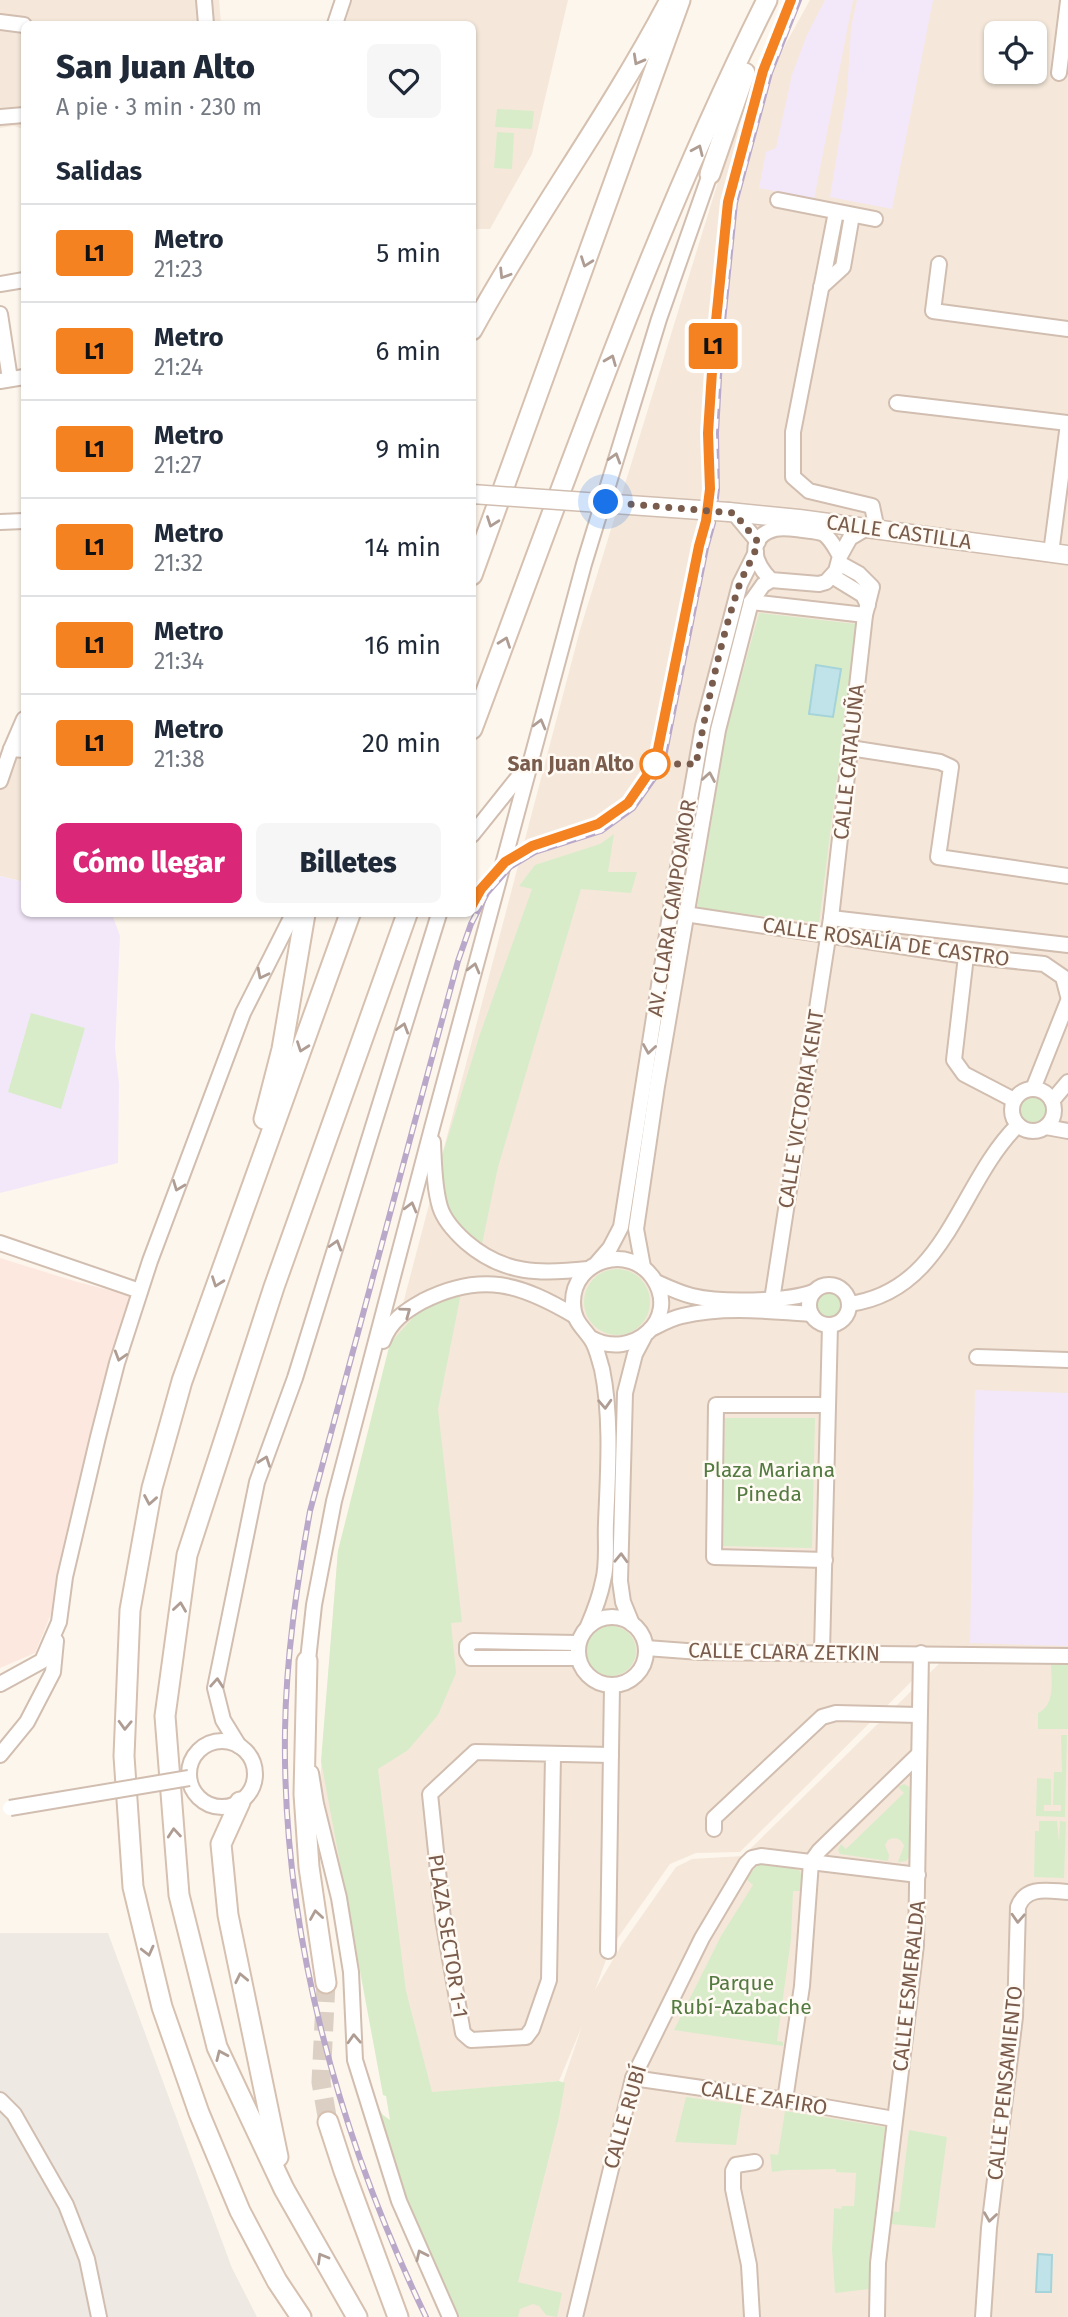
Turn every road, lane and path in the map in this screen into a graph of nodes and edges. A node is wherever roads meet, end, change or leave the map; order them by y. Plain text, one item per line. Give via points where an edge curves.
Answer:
1 (204, 0) edge
2 (343, 0) edge
3 (670, 0) edge
4 (680, 0) edge
5 (767, 0) edge
6 (773, 0) edge
7 (1068, 1) edge
8 (206, 21) edge
9 (336, 21) edge
10 (0, 22) edge
11 (21, 25) edge
12 (1059, 73) dead end
13 (21, 115) edge
14 (0, 117) edge
15 (710, 174) joint
16 (778, 200) dead end
17 (835, 212) junction
18 (852, 215) junction
19 (875, 219) dead end
20 (939, 264) dead end
21 (21, 280) edge
22 (0, 284) edge
23 (821, 287) junction
24 (0, 314) edge
25 (476, 323) edge
26 (1068, 329) edge
27 (11, 379) edge
28 (897, 403) dead end
29 (1068, 424) edge
30 (476, 494) edge
31 (732, 512) junction
32 (21, 521) edge
33 (0, 522) edge
34 (787, 525) junction
35 (872, 529) junction
36 (757, 547) junction
37 (1059, 554) edge
38 (476, 564) edge
39 (837, 565) junction
40 (771, 580) junction
41 (751, 602) junction
42 (866, 610) junction
43 (476, 718) edge
44 (850, 748) junction
45 (18, 749) edge
46 (529, 764) junction
47 (0, 781) edge
48 (476, 830) edge
49 (1068, 876) edge
50 (685, 914) junction
51 (291, 917) edge
52 (304, 917) edge
53 (349, 917) edge
54 (406, 917) edge
55 (438, 917) edge
56 (831, 918) junction
57 (828, 934) junction
58 (1068, 946) edge
59 (966, 956) junction
60 (1068, 998) edge
61 (1068, 1082) edge
62 (1033, 1089) junction
63 (1014, 1100) junction
64 (1052, 1101) junction
65 (1018, 1125) junction
66 (1046, 1127) junction
67 (432, 1128) junction
68 (1068, 1131) edge
69 (240, 1218) junction
70 (0, 1243) edge
71 (593, 1266) junction
72 (643, 1267) junction
73 (656, 1282) junction
74 (140, 1291) junction
75 (813, 1292) junction
76 (772, 1300) junction
77 (849, 1304) junction
78 (811, 1314) junction
79 (575, 1316) junction
80 (830, 1325) junction
81 (648, 1332) junction
82 (591, 1338) junction
83 (977, 1357) dead end
84 (1068, 1360) edge
85 (828, 1405) junction
86 (338, 1486) junction
87 (825, 1560) junction
88 (59, 1622) junction
89 (632, 1623) junction
90 (588, 1626) junction
91 (578, 1643) junction
92 (646, 1648) junction
93 (822, 1652) junction
94 (921, 1653) junction
95 (1068, 1656) edge
96 (578, 1658) junction
97 (307, 1661) junction
98 (0, 1684) edge
99 (612, 1685) junction
100 (919, 1716) junction
101 (239, 1746) junction
102 (919, 1754) junction
103 (0, 1755) edge
104 (553, 1755) junction
105 (611, 1755) junction
106 (189, 1778) junction
107 (240, 1802) junction
108 (5, 1809) edge
109 (713, 1829) dead end
110 (811, 1862) junction
111 (918, 1875) junction
112 (1068, 1892) edge
113 (608, 1951) dead end
114 (326, 1983) tunnel mouth
115 (633, 2078) junction
116 (0, 2100) edge
117 (785, 2100) junction
118 (894, 2119) junction
119 (328, 2122) tunnel mouth
120 (755, 2162) dead end
121 (284, 2189) junction
122 (278, 2281) junction
123 (99, 2317) edge
124 (296, 2317) edge
125 (301, 2317) edge
126 (357, 2317) edge
127 (398, 2317) edge
128 (450, 2317) edge
129 (575, 2317) edge
130 (752, 2317) edge
131 (877, 2317) edge
132 (983, 2317) edge

1 - 8 street
2 - 9 street
3 -> 25 main road via 629,77
4 -> 38 main road
43 -> 5 main road via 595,398 681,188
6 - 15 main road
7 - 12 street
10 - 11 street
13 - 14 street
46 -> 15 street via 630,409
16 - 17 street
17 - 18 street
17 - 23 street
18 - 19 street
18 - 23 street via 843,267
20 - 26 street via 933,310
21 - 22 street
23 - 35 street via 793,432 793,477 809,491 872,506
24 - 27 street
28 - 29 street
29 - 37 street
30 - 31 street, CALLE CASTILLA, bridge
31 - 34 street, CALLE CASTILLA
31 - 36 street
32 - 33 street
34 - 35 street, CALLE CASTILLA
34 - 36 street via 765,533
34 - 39 street via 821,533 832,542
35 - 37 street, CALLE CASTILLA
35 - 39 street via 850,538
36 - 40 street via 757,563
36 -> 71 street, AV. CLARA CAMPOAMOR via 740,584 703,726 621,1227
39 - 40 street via 819,584
39 - 42 street via 872,587
40 - 41 street, AV. CLARA CAMPOAMOR
41 - 42 street
50 -> 41 street, AV. CLARA CAMPOAMOR via 718,730
42 - 44 street, CALLE CATALUÑA
44 - 49 street via 951,767 938,857
44 - 56 street, CALLE CATALUÑA
45 - 47 street
46 - 48 street
67 -> 46 street
50 - 57 street, CALLE ROSALÍA DE CASTRO
50 - 72 street, AV. CLARA CAMPOAMOR via 636,1229
51 -> 74 street via 243,1013
52 - 69 main road via 282,1049
53 -> 69 main road
121 -> 54 main road via 217,2047 179,1895 165,1716 187,1555 274,1287
101 -> 55 street via 223,1720 215,1688 257,1482 299,1364
56 - 57 street, CALLE VICTORIA KENT
56 - 58 street
57 - 59 street, CALLE ROSALÍA DE CASTRO
57 - 76 street, CALLE VICTORIA KENT
59 - 60 street, CALLE ROSALÍA DE CASTRO via 1044,964 1063,977
59 - 63 street via 954,1060 964,1074
60 - 62 street, CALLE ROSALÍA DE CASTRO
61 - 64 street
62 - 63 street
62 - 64 street
63 - 65 street via 1012,1113
64 - 66 street via 1053,1118
65 - 66 street via 1035,1131
65 - 77 street via 1001,1141 923,1267 876,1298
66 - 68 street
67 - 71 street via 440,1209 456,1233 489,1259 510,1268 548,1273
86 -> 67 street
69 -> 122 main road via 182,1381 152,1488 130,1610 124,1756 133,1887 162,2007 240,2211
70 - 74 street
71 - 72 street via 607,1259 626,1259
71 - 79 street via 574,1290
72 - 73 street
73 - 76 street via 691,1296
73 - 81 street via 660,1306
74 -> 88 street via 98,1437
75 - 76 street
75 - 77 street via 835,1286 845,1293
75 - 78 street
77 - 80 street via 844,1319
78 - 80 street via 818,1323
78 - 81 street via 705,1312 679,1316
79 - 82 street
86 -> 79 street via 387,1330 399,1316 445,1290 499,1284 543,1297
80 - 85 street
81 - 82 street via 637,1341 618,1346
89 -> 81 street via 620,1581 625,1393 635,1354
82 -> 90 street via 602,1370 608,1458 604,1579
83 - 84 street
85 - 87 street
85 - 87 street via 716,1405 714,1557
86 - 97 street
87 - 93 street
88 - 98 street via 42,1661
88 - 103 street via 52,1672 27,1722
89 - 90 street via 605,1617
89 - 92 street
90 - 91 street
91 - 96 street
91 - 96 street via 473,1641 467,1646 471,1658
92 - 93 street, CALLE CLARA ZETKIN
92 - 99 street via 633,1678
93 - 94 street, CALLE CLARA ZETKIN
94 - 95 street, CALLE CLARA ZETKIN
94 - 100 street, CALLE ESMERALDA
96 - 99 street via 590,1678
114 -> 97 main road via 304,1794
128 -> 97 street via 399,2201 355,2060 351,1972 308,1751
99 - 105 street
100 - 102 street, CALLE ESMERALDA
100 - 109 street via 836,1713 822,1717 714,1818
101 - 106 street via 209,1744 193,1758
101 - 107 street via 254,1769 252,1787
102 - 110 street
102 - 111 street, CALLE ESMERALDA
104 - 104 street, PLAZA SECTOR 1-1 via 475,1752 430,1794 443,1919 463,2033 471,2040 526,2037 549,1979
104 - 105 street, PLAZA SECTOR 1-1
105 - 113 street
106 - 107 street via 192,1789 208,1804 219,1807
106 - 108 street, bridge
121 -> 107 main road via 228,1915 221,1844
110 - 111 street
110 - 115 street, CALLE RUBÍ via 752,1858 713,1917
110 - 117 street via 802,1986
111 - 118 street, CALLE ESMERALDA via 914,1969
112 -> 132 street, CALLE PENSAMIENTO via 1034,1891 1018,1907 1015,2017
115 - 117 street, CALLE ZAFIRO
115 - 129 street, CALLE RUBÍ
116 - 123 street via 14,2114 66,2205 87,2259
117 - 118 street, CALLE ZAFIRO
118 - 131 street, CALLE ESMERALDA via 878,2263
119 - 127 main road
120 - 130 street via 736,2165 733,2180 750,2264
126 -> 121 main road
122 - 124 main road
122 - 125 main road

